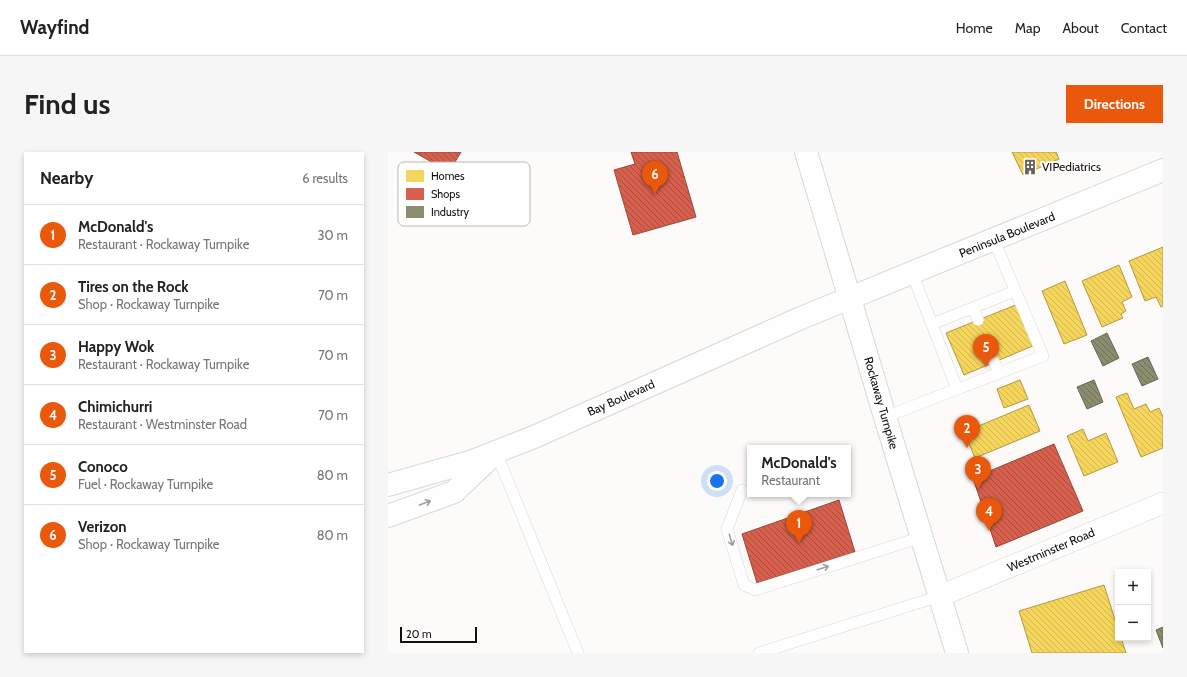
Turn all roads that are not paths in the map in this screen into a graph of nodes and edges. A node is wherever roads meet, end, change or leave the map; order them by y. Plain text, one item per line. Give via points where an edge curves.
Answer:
1 (806, 152) edge
2 (1163, 170) edge
3 (994, 240) junction
4 (912, 273) junction
5 (1016, 291) junction
6 (850, 299) junction
7 (973, 308) junction
8 (978, 320) dead end
9 (932, 324) junction
10 (994, 362) dead end
11 (999, 373) junction
12 (957, 389) junction
13 (885, 417) junction
14 (496, 452) junction
15 (388, 485) edge
16 (742, 490) dead end
17 (1163, 503) edge
18 (388, 516) edge
19 (922, 537) junction
20 (940, 596) junction
21 (578, 653) edge
22 (759, 653) edge
23 (957, 653) edge

1 - 6 main road, Rockaway Turnpike
2 - 3 main road, Peninsula Boulevard
3 - 4 main road, Peninsula Boulevard
3 - 5 lane
4 - 6 main road, Peninsula Boulevard
4 - 9 lane
5 - 7 lane
5 - 11 lane via 1043,356
6 - 13 main road, Rockaway Turnpike
6 - 14 main road, Bay Boulevard
7 - 8 lane
7 - 9 lane
9 - 12 lane
10 - 11 lane
11 - 12 lane
12 - 13 lane
13 - 19 main road, Rockaway Turnpike
14 - 15 main road, Bay Boulevard via 444,470
18 -> 14 main road via 454,492
14 - 21 lane
16 -> 19 lane via 727,529 744,585 755,590
17 - 20 street, Westminster Road
19 - 20 main road, Rockaway Turnpike
20 - 22 lane
20 - 23 main road, Rockaway Turnpike

